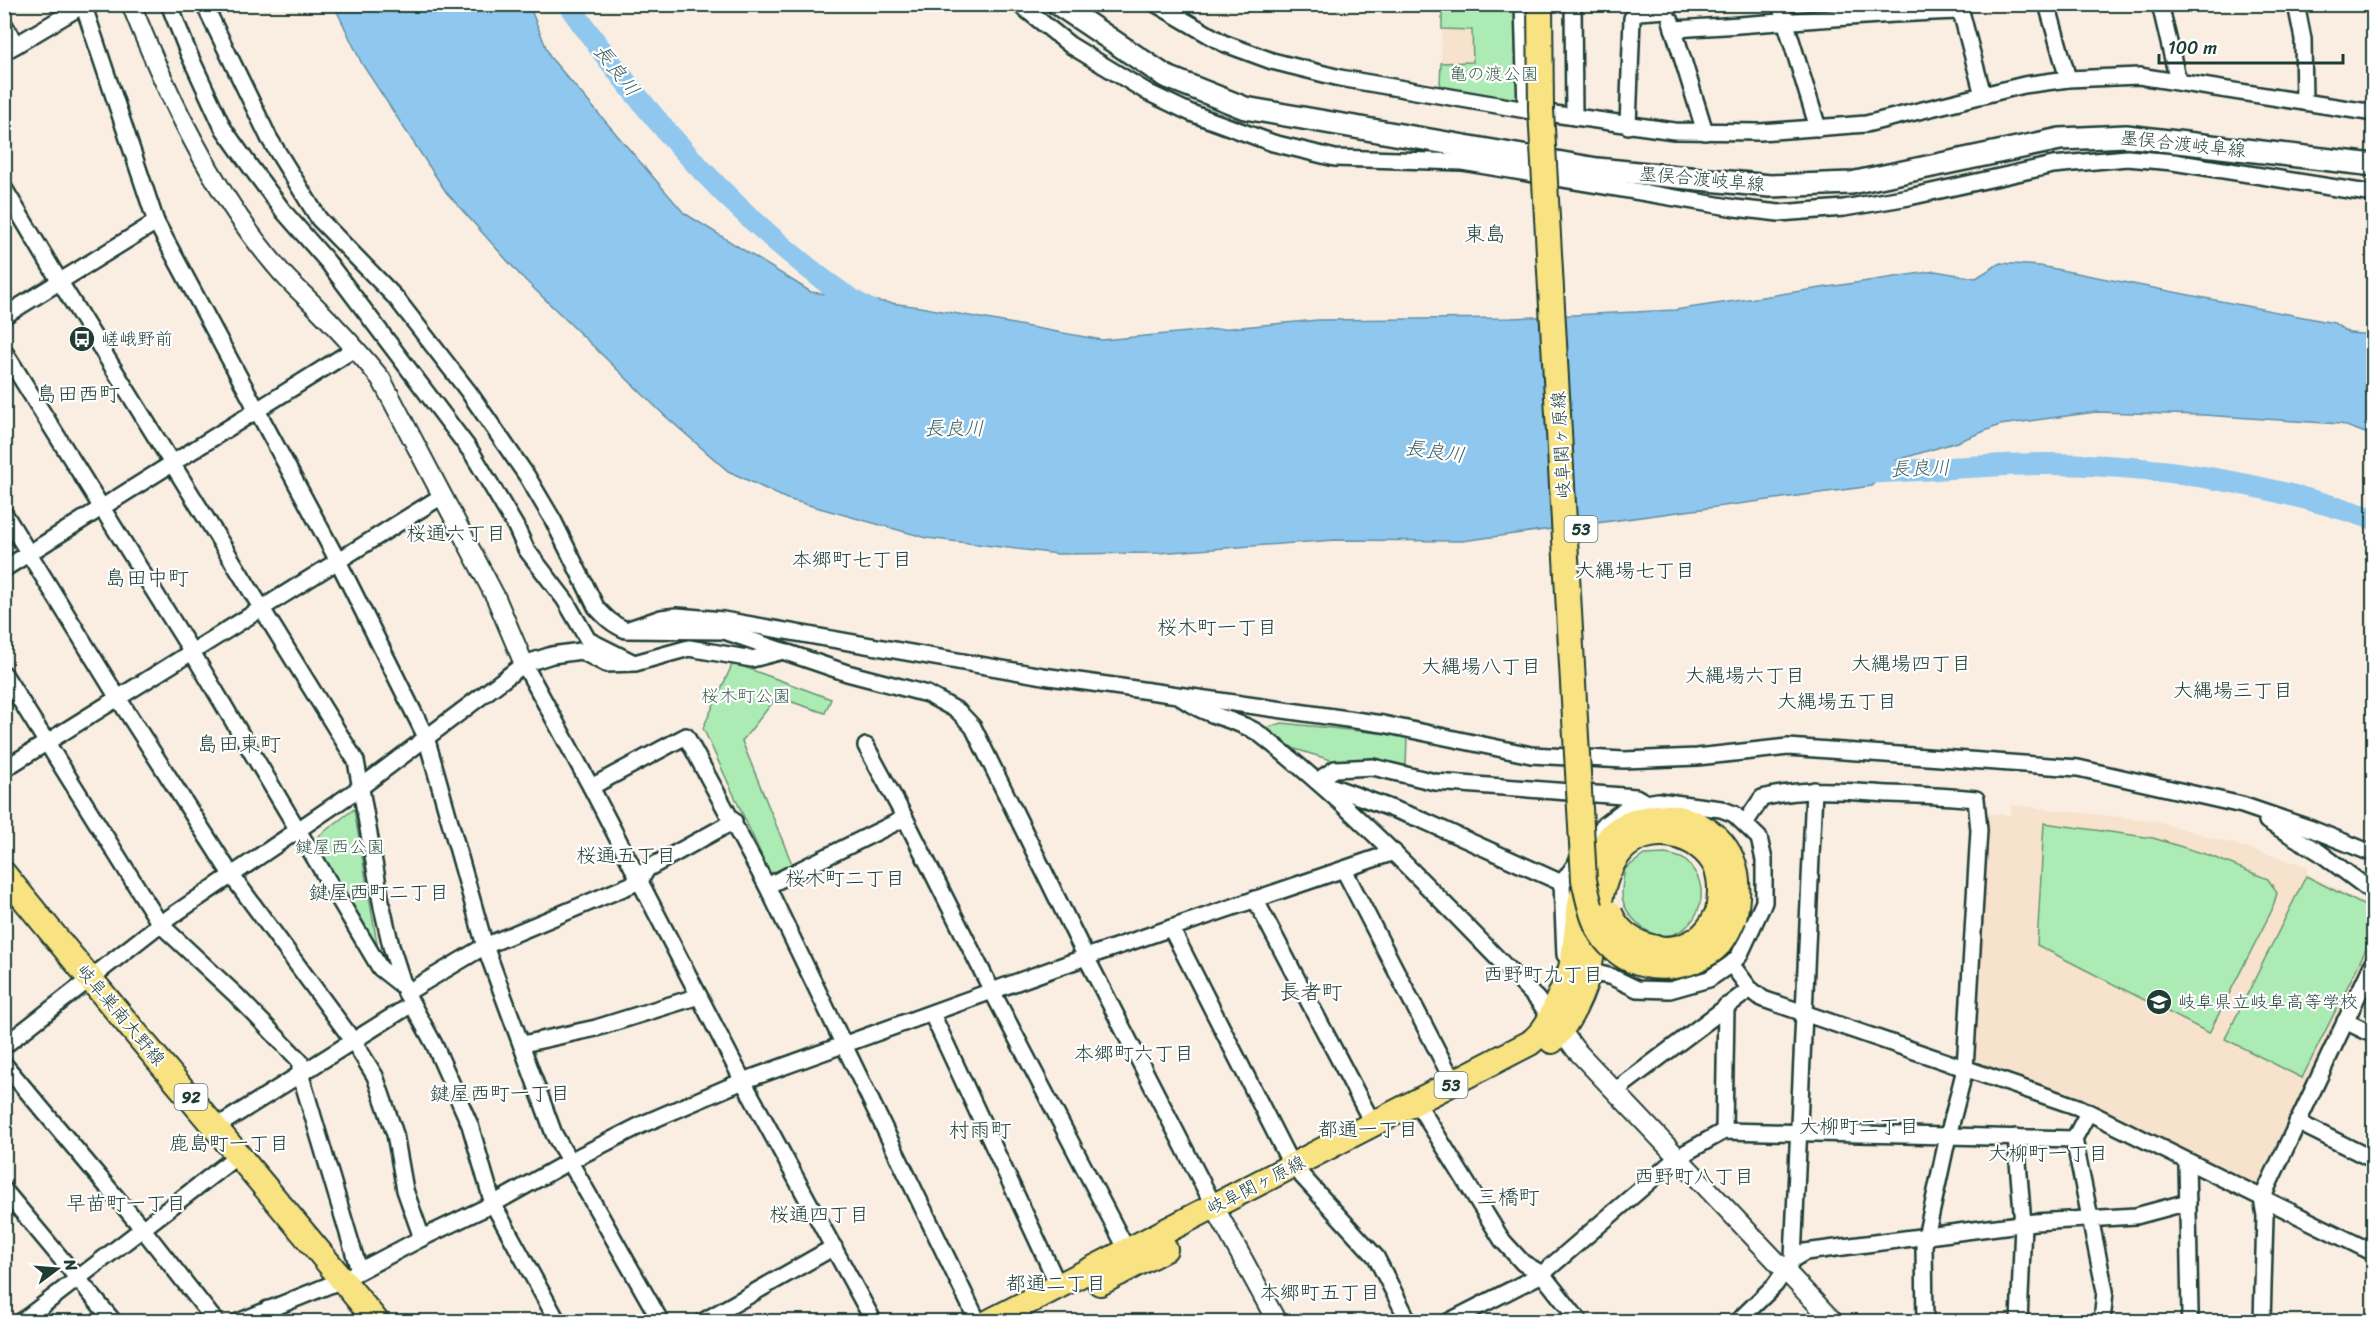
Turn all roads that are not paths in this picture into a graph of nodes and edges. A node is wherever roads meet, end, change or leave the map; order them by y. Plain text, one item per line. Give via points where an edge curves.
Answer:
1 (131, 4) edge
2 (169, 4) edge
3 (204, 4) edge
4 (1018, 4) edge
5 (1058, 4) edge
6 (1156, 4) edge
7 (1523, 4) edge
8 (1540, 4) edge
9 (1556, 4) edge
10 (1573, 4) edge
11 (1780, 4) edge
12 (2047, 4) edge
13 (2160, 4) edge
14 (2296, 4) edge
15 (84, 5) edge
16 (1667, 7) edge
17 (1959, 8) edge
18 (1864, 9) edge
19 (1786, 23) junction
20 (4, 24) edge
21 (1673, 29) junction
22 (10, 48) edge
23 (2068, 79) junction
24 (2178, 81) junction
25 (1983, 94) junction
26 (2304, 102) junction
27 (1526, 110) junction
28 (2373, 113) edge
29 (1574, 117) junction
30 (1628, 126) junction
31 (1818, 128) junction
32 (1705, 132) junction
33 (2373, 165) edge
34 (4, 188) edge
35 (2373, 194) edge
36 (156, 222) junction
37 (60, 282) junction
38 (4, 316) edge
39 (356, 348) junction
40 (4, 351) edge
41 (256, 411) junction
42 (172, 462) junction
43 (442, 496) junction
44 (102, 508) junction
45 (4, 513) edge
46 (29, 554) junction
47 (338, 561) junction
48 (4, 569) edge
49 (263, 608) junction
50 (626, 630) junction
51 (783, 651) junction
52 (192, 652) junction
53 (635, 663) junction
54 (524, 664) junction
55 (4, 674) edge
56 (1179, 697) junction
57 (118, 698) junction
58 (426, 737) junction
59 (48, 742) junction
60 (866, 746) dead end
61 (4, 769) edge
62 (1317, 782) junction
63 (361, 787) junction
64 (591, 787) junction
65 (1814, 790) junction
66 (1646, 802) junction
67 (2242, 805) junction
68 (906, 818) junction
69 (734, 821) junction
70 (1745, 823) junction
71 (297, 830) junction
72 (1395, 852) junction
73 (2373, 854) edge
74 (1344, 870) junction
75 (4, 873) edge
76 (232, 876) junction
77 (640, 881) junction
78 (1562, 883) junction
79 (767, 886) junction
80 (2373, 893) edge
81 (4, 895) edge
82 (1255, 899) junction
83 (1726, 915) junction
84 (160, 924) junction
85 (1171, 928) junction
86 (485, 946) junction
87 (1086, 957) junction
88 (2373, 961) edge
89 (1731, 964) junction
90 (1578, 974) junction
91 (83, 982) junction
92 (1750, 988) junction
93 (992, 991) junction
94 (408, 995) junction
95 (699, 996) junction
96 (1726, 1006) junction
97 (932, 1014) junction
98 (1805, 1015) junction
99 (2345, 1021) junction
100 (1556, 1024) junction
101 (2373, 1035) edge
102 (354, 1042) junction
103 (523, 1044) junction
104 (4, 1046) edge
105 (845, 1046) junction
106 (4, 1064) edge
107 (1965, 1069) junction
108 (300, 1073) junction
109 (743, 1081) junction
110 (1454, 1083) junction
111 (1615, 1091) junction
112 (1420, 1108) junction
113 (2088, 1113) junction
114 (2297, 1122) junction
115 (1373, 1124) junction
116 (218, 1129) junction
117 (1724, 1131) junction
118 (1800, 1132) junction
119 (1948, 1136) junction
120 (2016, 1137) junction
121 (2074, 1139) junction
122 (1678, 1157) junction
123 (2373, 1160) edge
124 (568, 1162) junction
125 (2187, 1162) junction
126 (228, 1163) junction
127 (1297, 1171) junction
128 (4, 1190) edge
129 (2262, 1198) junction
130 (2188, 1202) junction
131 (493, 1204) junction
132 (1218, 1213) junction
133 (2091, 1219) junction
134 (2023, 1224) junction
135 (142, 1228) junction
136 (1926, 1236) junction
137 (422, 1238) junction
138 (834, 1247) junction
139 (1126, 1250) junction
140 (2373, 1252) edge
141 (1789, 1265) junction
142 (1542, 1274) junction
143 (78, 1278) junction
144 (344, 1278) junction
145 (1059, 1287) junction
146 (268, 1309) junction
147 (21, 1322) edge
148 (114, 1322) edge
149 (216, 1322) edge
150 (238, 1322) edge
151 (279, 1322) edge
152 (361, 1322) edge
153 (377, 1322) edge
154 (558, 1322) edge
155 (661, 1322) edge
156 (702, 1322) edge
157 (874, 1322) edge
158 (978, 1322) edge
159 (989, 1322) edge
160 (1027, 1322) edge
161 (1277, 1322) edge
162 (1409, 1322) edge
163 (1448, 1322) edge
164 (1580, 1322) edge
165 (1737, 1322) edge
166 (1834, 1322) edge
167 (1925, 1322) edge
168 (2019, 1322) edge
169 (2102, 1322) edge
170 (2189, 1322) edge
171 (2262, 1322) edge

1 - 39 street via 155,65 237,215 276,267
2 - 53 street via 223,128 472,453 526,549 565,600 588,640
3 - 50 street via 269,138 319,219 396,298 468,391 527,476 596,607
4 - 35 street via 1070,45 1149,93 1273,143 1335,158 1461,162 1779,213 1844,208 2053,165 2127,158
5 - 33 main road, 墨俣合渡岐阜線 via 1165,76 1245,108 1597,169 1770,186 1851,183 2060,139 2126,136
6 - 27 street via 1223,42 1272,61 1340,78
7 - 27 street
8 - 83 main road, 岐阜関ヶ原線 / 53, bridge via 1541,110 1584,880 1596,924 1610,945 1641,964 1673,967 1703,956 1716,948 1727,933
9 - 83 main road, 岐阜関ヶ原線 / 53, bridge via 1558,110 1600,878 1611,917 1621,932 1650,947 1675,948 1695,941
10 - 29 street
11 - 19 street
12 - 23 street
13 - 24 street
14 - 26 street via 2303,39
15 - 22 street
15 - 36 street
16 - 21 street
16 - 30 street via 1638,12 1632,18
17 - 18 street
17 - 25 street
18 - 19 street
19 - 21 street
19 - 31 street
20 - 22 street
21 - 32 street
23 - 24 street via 2139,76
23 - 25 street
24 - 26 street
25 - 31 street via 1866,124
26 - 28 street
27 - 29 street
29 - 30 street
30 - 32 street
31 - 32 street
34 - 37 street
36 - 37 street
36 - 41 street
37 - 38 street
37 - 42 street
39 - 41 street
39 - 43 street via 381,379
40 - 44 street
41 - 42 street
41 - 47 street
42 - 44 street
42 - 49 street
43 - 47 street
43 - 54 street via 496,598
44 - 46 street
44 - 52 street
45 - 46 street
46 - 48 street
46 - 57 street
47 - 49 street
47 - 58 street
49 - 52 street
49 - 63 street via 356,761
50 - 51 street via 724,631
50 - 56 street via 677,616 723,620
51 - 53 street via 752,659 689,648
51 - 87 street via 927,694 958,711 973,727
52 - 57 street
52 - 71 street
53 - 54 street via 606,664 581,651
54 - 58 street
54 - 64 street
55 - 59 street
56 - 62 street via 1195,709 1257,732
56 - 67 street via 1383,724 1531,755 1624,760 1788,747 2078,768
57 - 59 street
57 - 76 street
58 - 63 street
58 - 86 street
59 - 61 street
59 - 84 street
60 - 68 street
62 - 66 street via 1335,769 1373,767 1435,782 1636,797
62 - 72 street
62 - 78 street via 1420,819
63 - 71 street
63 - 94 street via 381,907
64 - 69 street via 686,736
64 - 77 street
65 - 70 street via 1762,798
65 - 98 street
65 - 107 street via 1976,799 1979,830
66 - 70 street via 1721,809
66 - 78 street via 1628,807 1604,825
67 - 73 street
67 - 80 street via 2319,852
68 - 79 street
68 - 93 street
69 - 77 street via 647,869
69 - 79 street
70 - 89 street via 1759,838 1764,860 1764,902 1739,956
71 - 76 street
71 - 94 street via 380,968
72 - 74 street
72 - 100 street
74 - 82 street
74 - 110 street
75 - 91 main road, 岐阜巣南大野線 / 92
76 - 84 street
76 - 102 street
77 - 86 street
77 - 95 street
78 - 90 street via 1564,952
79 - 105 street
81 - 91 main road, 岐阜巣南大野線 / 92
82 - 85 street
82 - 115 street
83 - 90 main road, 岐阜関ヶ原線 / 53 via 1738,901 1737,879 1732,860 1710,832 1669,816 1634,821 1611,836 1583,891
84 - 91 street
84 - 108 street via 300,1061
85 - 87 street
85 - 127 street
86 - 94 street
86 - 103 street
87 - 93 street
87 - 132 street
88 - 99 street
89 - 90 street via 1708,979 1670,990 1637,989 1612,977
89 - 92 street
90 - 100 main road, 岐阜関ヶ原線 / 53
91 - 104 street
91 - 116 main road, 岐阜巣南大野線 / 92
91 - 126 main road, 岐阜巣南大野線 / 92
92 - 96 street
92 - 98 street via 1763,999
93 - 97 street
93 - 139 street
94 - 102 street
94 - 131 street via 470,1125
95 - 103 street via 596,1028
95 - 109 street
96 - 111 street
96 - 117 street
97 - 105 street
97 - 145 street
98 - 107 street
98 - 118 street
99 - 101 street
99 - 114 street
100 - 110 main road, 岐阜関ヶ原線 / 53 via 1530,1043
100 - 111 street
100 - 112 main road, 岐阜関ヶ原線 / 53 via 1549,1044 1536,1054
102 - 108 street
102 - 137 street via 375,1076 395,1134 405,1190
103 - 124 street via 554,1134
105 - 109 street
105 - 158 street
106 - 135 street
107 - 113 street
107 - 119 street
108 - 116 street
108 - 144 street
109 - 124 street
109 - 138 street
110 - 112 main road, 岐阜関ヶ原線 / 53
111 - 122 street
112 - 115 main road, 岐阜関ヶ原線 / 53
112 - 127 main road, 岐阜関ヶ原線 / 53 via 1382,1138
112 - 142 street via 1502,1240 1523,1263
113 - 121 street
113 - 125 street
114 - 123 street
114 - 129 street
115 - 127 main road, 岐阜関ヶ原線 / 53
116 - 144 main road, 岐阜巣南大野線 / 92
117 - 118 street
117 - 122 street
118 - 119 street
118 - 141 street
119 - 120 street
119 - 136 street
120 - 121 street
120 - 134 street
121 - 133 street
122 - 141 street
122 - 142 street
124 - 131 street
124 - 155 street
125 - 129 street
125 - 130 street
126 - 135 street
126 - 144 main road, 岐阜巣南大野線 / 92
127 - 132 main road, 岐阜関ヶ原線 / 53
127 - 162 street via 1377,1257
128 - 143 street
129 - 140 street
129 - 171 street
130 - 133 street via 2136,1216
130 - 170 street
131 - 137 street
131 - 154 street
132 - 139 main road, 岐阜関ヶ原線 / 53
132 - 160 main road, 岐阜関ヶ原線 / 53
132 - 161 street
133 - 134 street
133 - 169 street via 2104,1292
134 - 136 street
134 - 168 street
135 - 143 street
135 - 149 street
136 - 141 street via 1805,1252
136 - 167 street
137 - 144 street
138 - 156 street
138 - 157 street
139 - 145 main road, 岐阜関ヶ原線 / 53
141 - 165 street via 1775,1286
141 - 166 street
142 - 163 street
142 - 164 street
143 - 147 street
143 - 148 street
144 - 146 street
144 - 152 main road, 岐阜巣南大野線 / 92
144 - 153 main road, 岐阜巣南大野線 / 92
145 - 159 main road, 岐阜関ヶ原線 / 53
146 - 150 street
146 - 151 street

